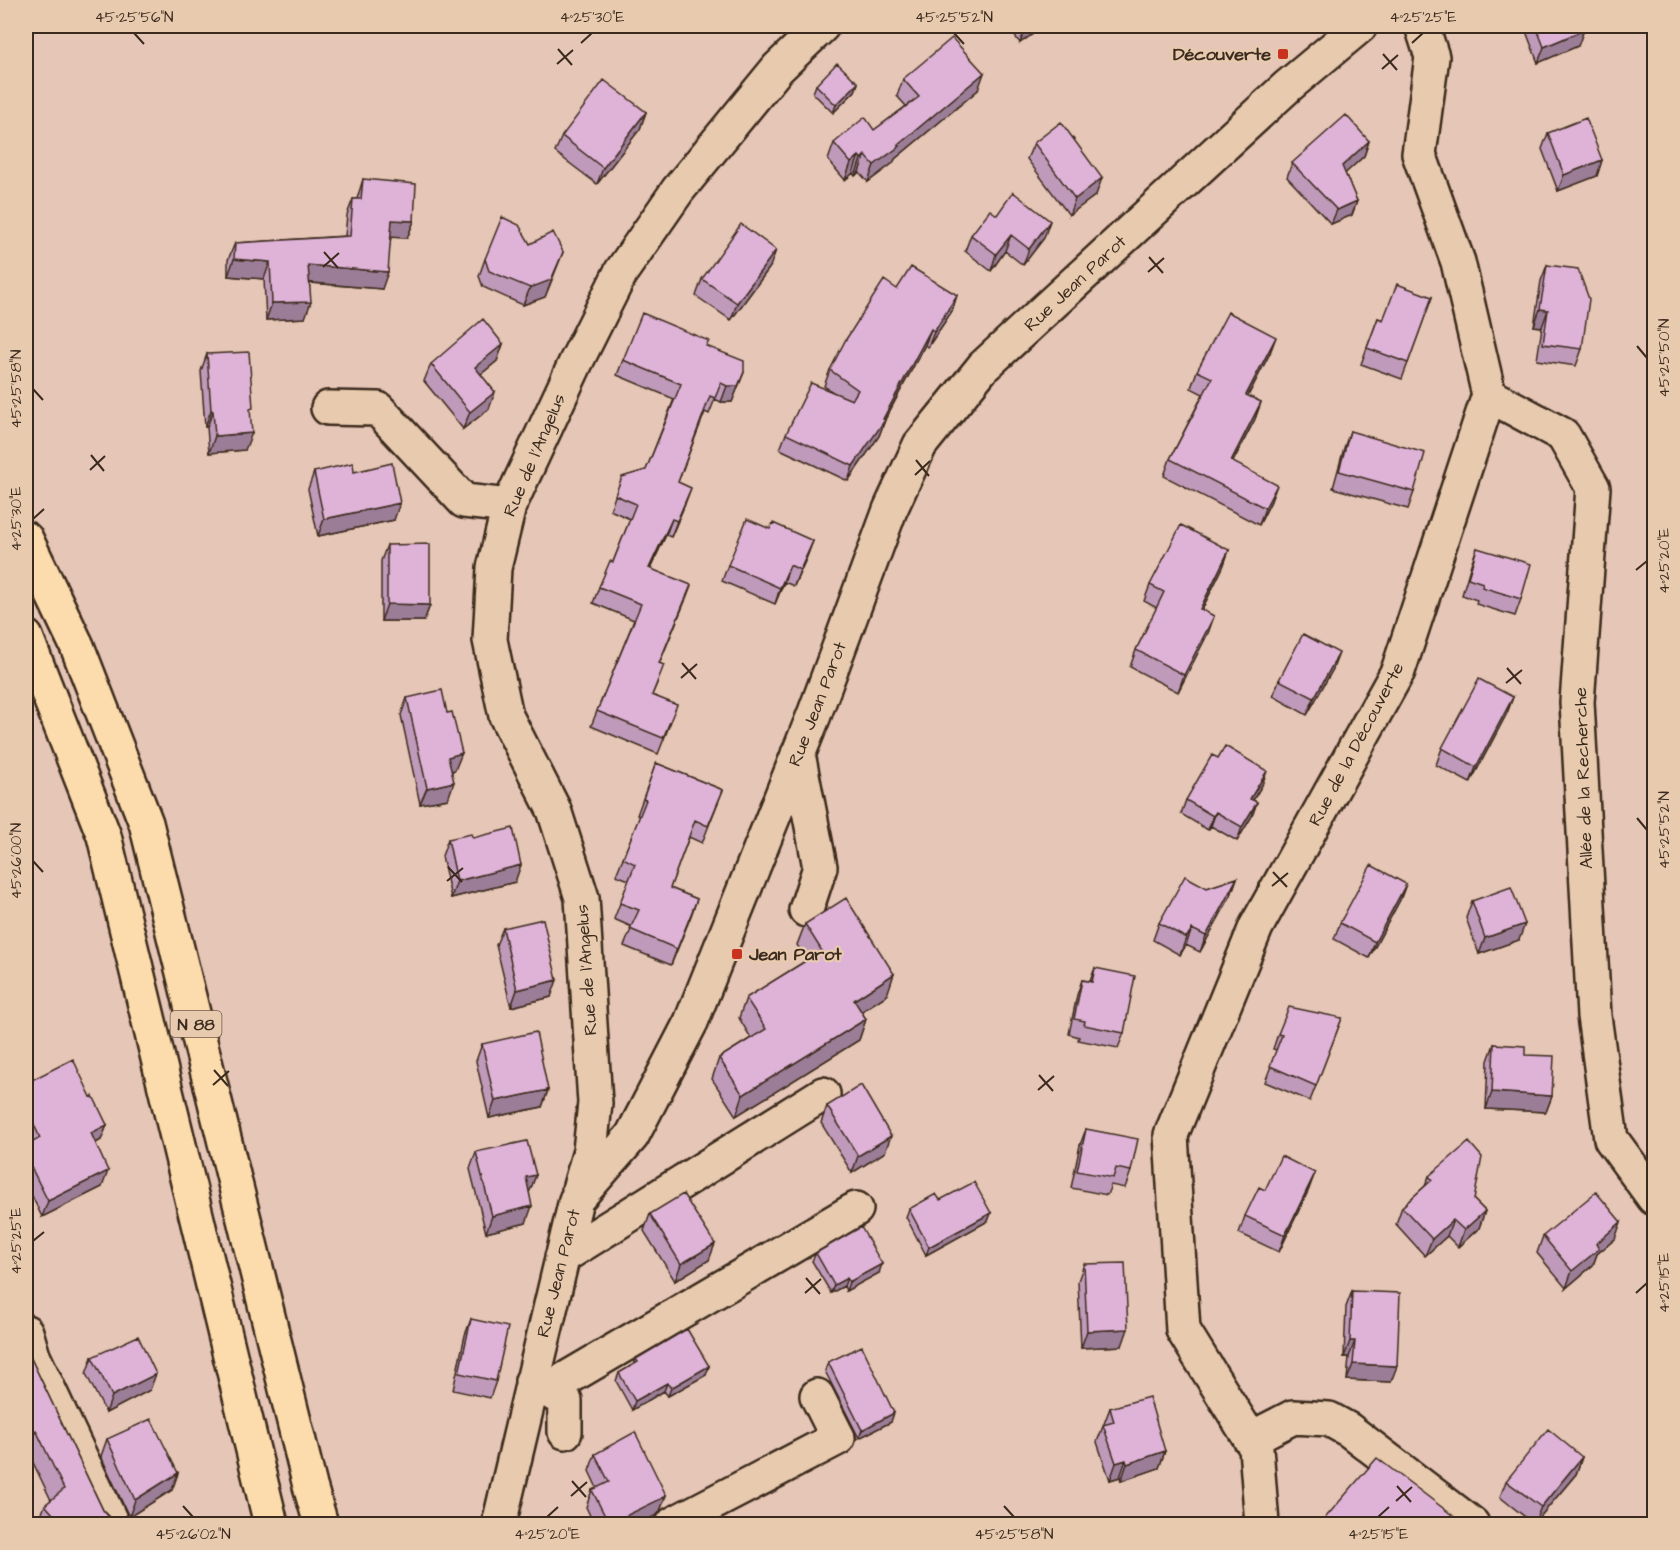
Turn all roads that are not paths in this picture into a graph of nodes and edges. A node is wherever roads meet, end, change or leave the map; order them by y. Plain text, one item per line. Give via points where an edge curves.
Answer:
1 (822, 26) edge
2 (1360, 26) edge
3 (1422, 26) edge
4 (1489, 395) junction
5 (328, 408) dead end
6 (509, 506) junction
7 (26, 539) edge
8 (26, 637) edge
9 (798, 754) junction
10 (806, 910) dead end
11 (823, 1094) dead end
12 (1654, 1198) edge
13 (576, 1200) junction
14 (856, 1209) dead end
15 (562, 1257) junction
16 (28, 1347) edge
17 (540, 1385) junction
18 (817, 1396) dead end
19 (565, 1432) dead end
20 (1251, 1439) junction
21 (112, 1524) edge
22 (272, 1524) edge
23 (321, 1524) edge
24 (499, 1524) edge
25 (673, 1524) edge
26 (1262, 1524) edge
27 (1472, 1524) edge

1 - 6 street, Rue de l'Angelus via 778,68 678,190 621,273
2 - 9 street, Rue Jean Parot via 1287,86 983,367 920,445 890,510
3 - 4 street via 1432,57 1419,154 1458,261
4 - 12 street, Allée de la Recherche via 1563,435 1593,488 1577,702 1594,1016 1611,1139
4 - 20 street, Rue de la Découverte via 1398,670 1256,927 1172,1135 1183,1330
5 - 6 street via 378,409 464,501
6 - 13 street, Rue de l'Angelus via 495,568 490,640 506,716 554,810 582,898 595,1103 590,1151
7 - 23 highway, N 88 via 77,646 146,823
8 - 22 highway, N 88 via 104,836
9 - 10 street via 820,867
9 - 13 street, Rue Jean Parot via 678,1049 632,1136
11 - 15 street
13 - 15 street, Rue Jean Parot
14 - 17 street
15 - 17 street, Rue Jean Parot
16 - 21 street
17 - 19 street via 565,1401
17 - 24 street, Rue Jean Parot
18 - 25 street via 838,1438
20 - 26 street, Rue de la Découverte via 1256,1448
20 - 27 street via 1293,1417 1329,1419

